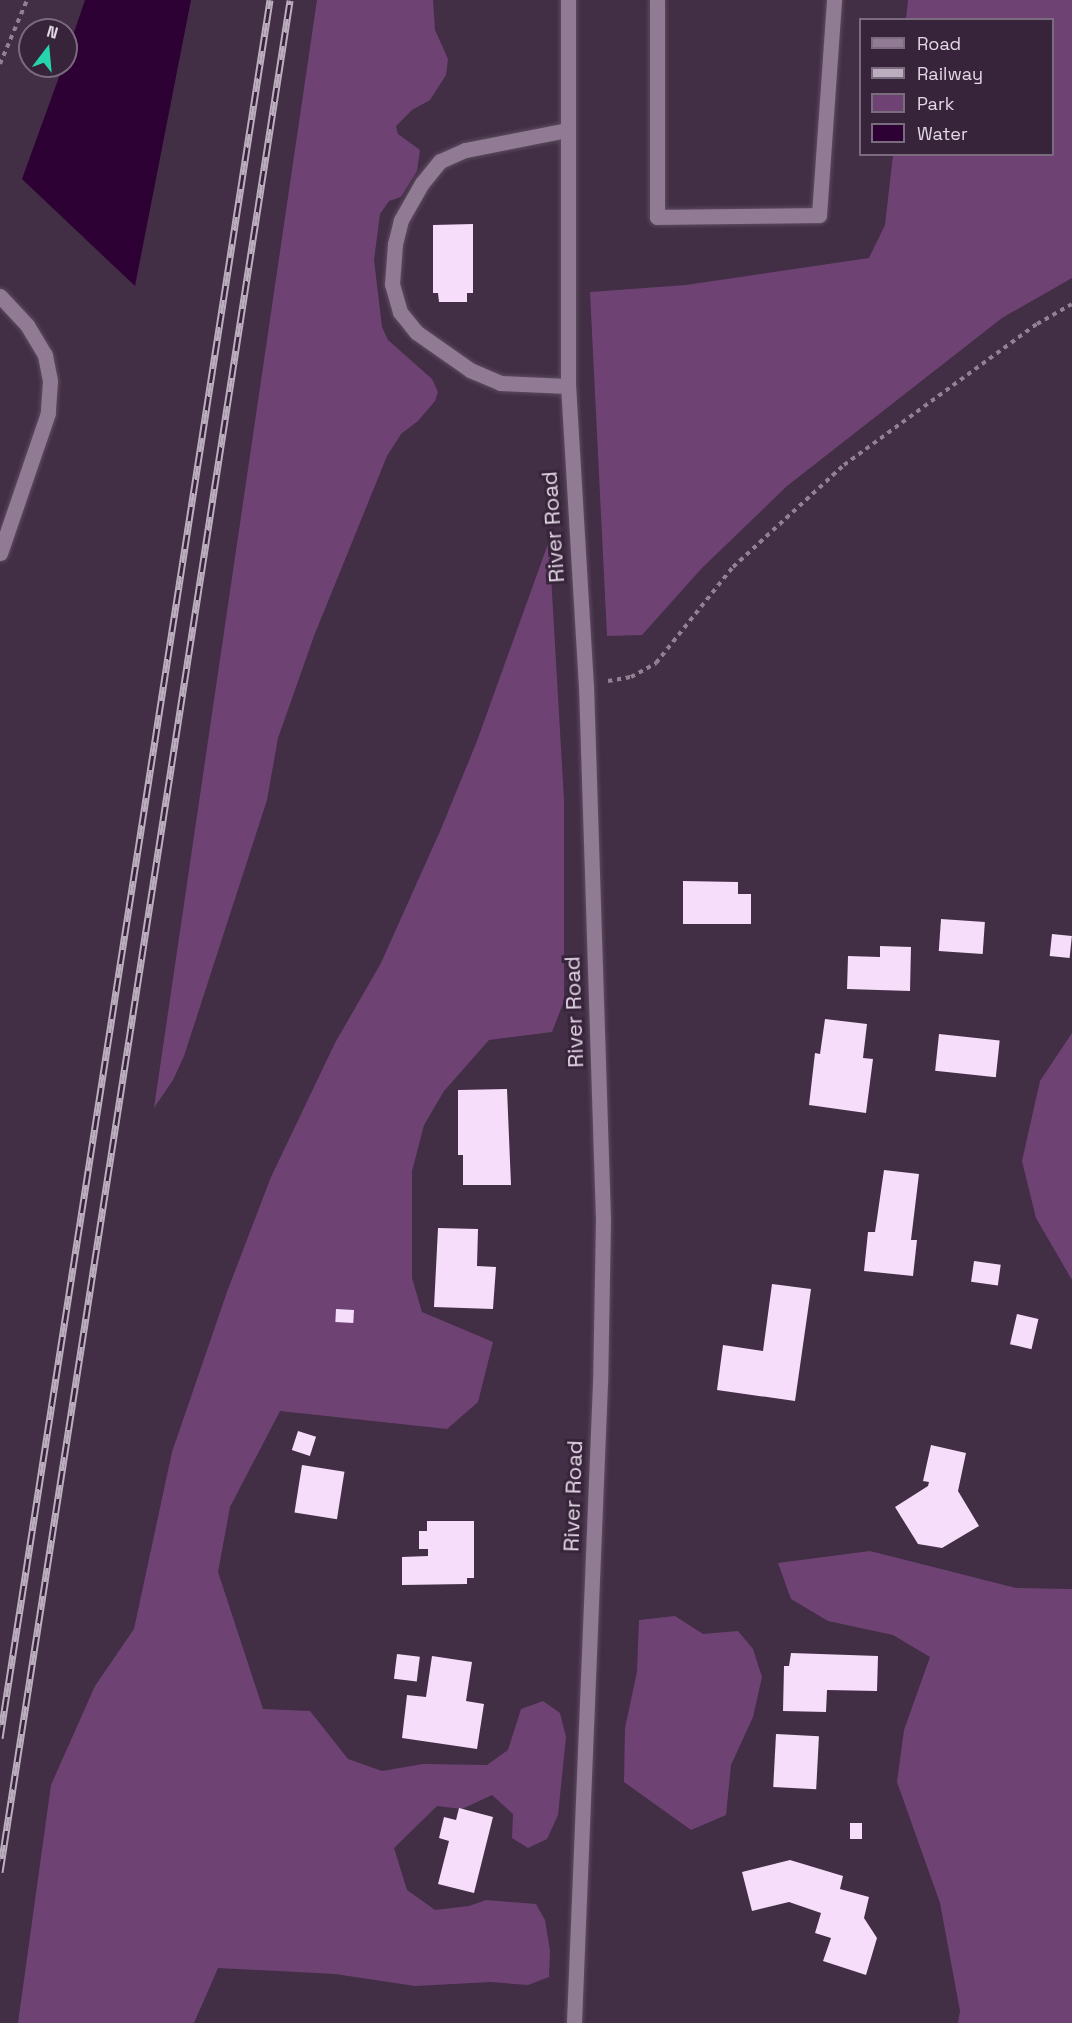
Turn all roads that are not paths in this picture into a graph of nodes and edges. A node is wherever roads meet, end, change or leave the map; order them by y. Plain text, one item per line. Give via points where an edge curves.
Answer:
1 (568, 0) edge
2 (657, 0) edge
3 (834, 0) edge
4 (567, 130) junction
5 (0, 296) edge
6 (568, 386) junction
7 (0, 553) edge
8 (574, 2023) edge

1 - 4 street, River Road
2 - 3 street via 657,217 819,215
4 - 6 street, River Road
4 - 6 street via 465,150 440,162 422,183 401,220 392,284 400,312 416,332 470,370 500,383
5 - 7 street via 27,325 45,355 50,381 48,413
6 - 8 street, River Road via 586,685 603,1219

